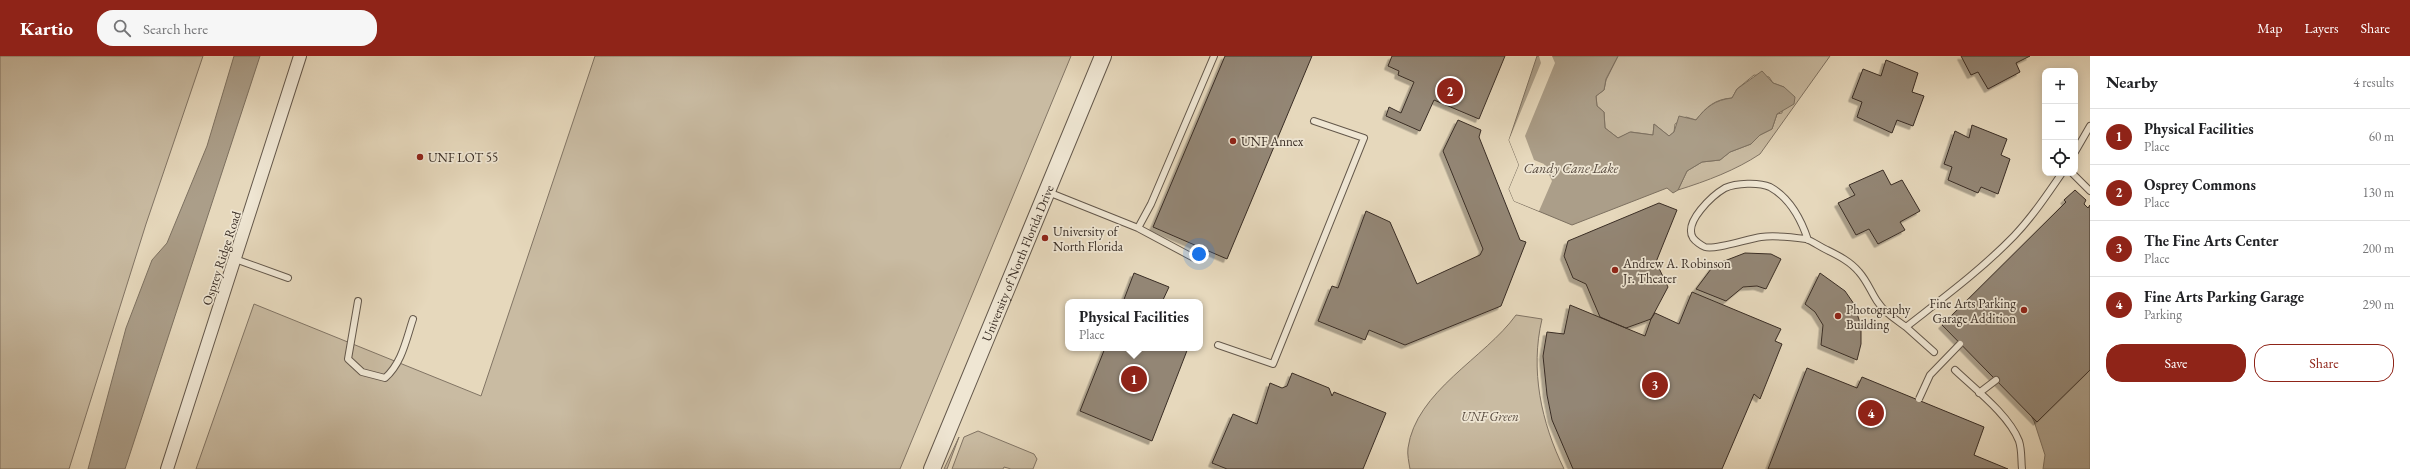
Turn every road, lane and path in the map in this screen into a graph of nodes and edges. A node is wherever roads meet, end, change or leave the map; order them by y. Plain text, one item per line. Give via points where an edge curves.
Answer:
1 (300, 56) edge
2 (1103, 56) edge
3 (1214, 56) edge
4 (1314, 121) dead end
5 (2090, 126) edge
6 (2078, 147) edge
7 (2060, 176) edge
8 (2075, 176) edge
9 (2090, 191) edge
10 (1047, 192) junction
11 (1138, 228) junction
12 (1808, 240) junction
13 (1194, 258) dead end
14 (235, 259) junction
15 (288, 278) dead end
16 (358, 301) dead end
17 (413, 319) dead end
18 (1906, 327) junction
19 (1960, 344) dead end
20 (1218, 345) dead end
21 (1934, 352) dead end
22 (1955, 370) dead end
23 (1996, 380) dead end
24 (1979, 393) junction
25 (1919, 399) dead end
26 (168, 469) edge
27 (932, 469) edge
28 (2022, 469) edge

1 - 14 street, Osprey Ridge Road
2 - 10 street, University of North Florida Drive
3 - 11 lane via 1151,204
4 - 20 lane via 1364,138 1273,364
5 - 6 lane
7 - 18 lane via 2039,206 2013,236 1965,280
8 - 9 lane
10 - 11 lane
10 - 27 street, University of North Florida Drive
11 - 13 lane
12 - 12 lane via 1801,220 1788,202 1769,187 1747,184 1726,188 1712,198 1697,213 1691,230 1693,238 1704,247 1716,248 1730,242 1762,237
12 - 18 lane via 1860,272 1877,302
14 - 15 lane
14 - 26 street, Osprey Ridge Road
16 - 17 lane via 348,359 362,372 385,378 393,371 399,363
18 - 21 lane
19 - 25 lane, bridge via 1930,375
22 - 24 lane
23 - 24 lane
24 - 28 lane via 2015,432 2021,450

